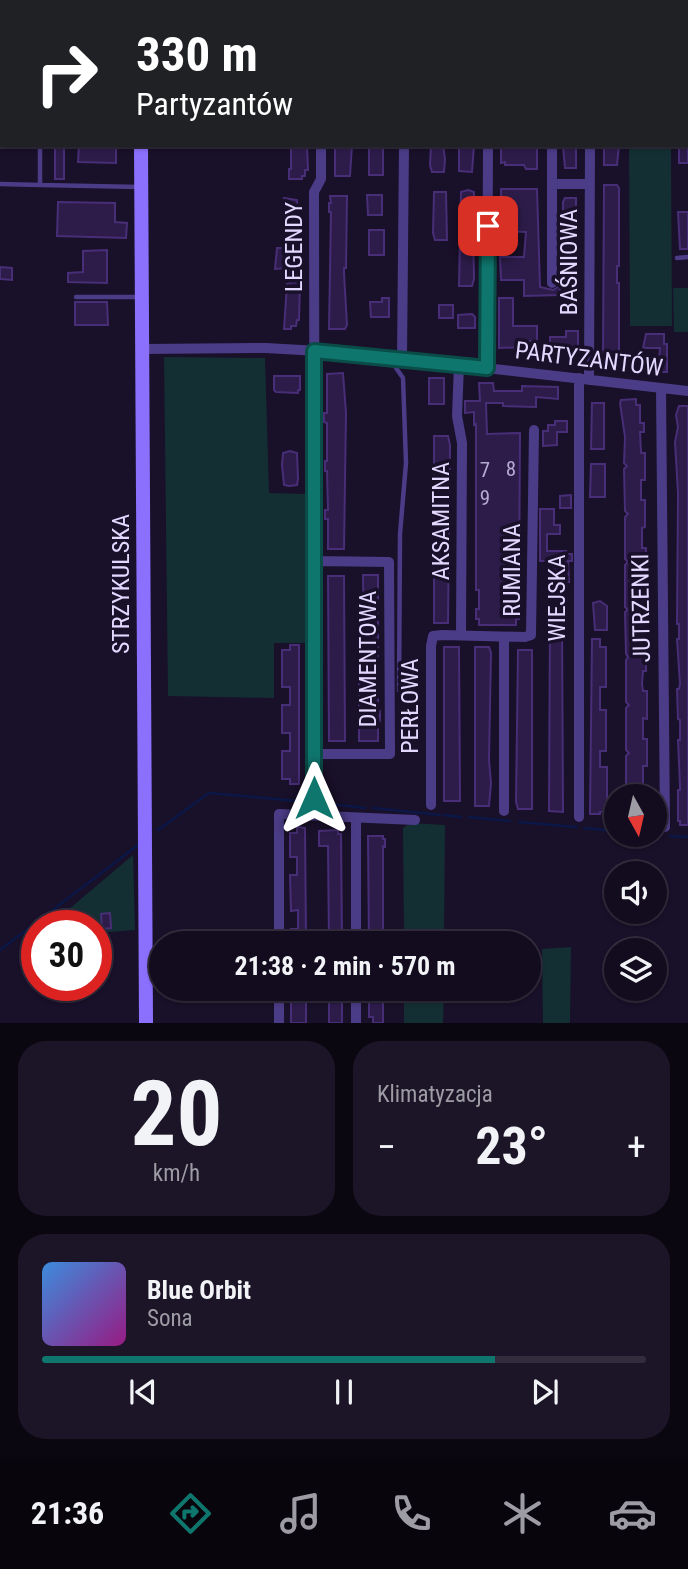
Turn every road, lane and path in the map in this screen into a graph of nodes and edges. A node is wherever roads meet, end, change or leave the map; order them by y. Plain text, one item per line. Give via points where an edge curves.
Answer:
1 (40, 147) edge
2 (141, 147) edge
3 (321, 147) edge
4 (404, 147) edge
5 (488, 147) edge
6 (552, 147) edge
7 (590, 147) edge
8 (0, 184) edge
9 (552, 184) junction
10 (590, 184) junction
11 (40, 185) junction
12 (141, 187) junction
13 (688, 257) edge
14 (677, 258) dead end
15 (552, 283) dead end
16 (76, 297) dead end
17 (142, 297) junction
18 (142, 349) junction
19 (314, 351) junction
20 (390, 357) junction
21 (402, 359) junction
22 (459, 365) junction
23 (487, 368) junction
24 (584, 379) junction
25 (661, 388) junction
26 (688, 391) edge
27 (534, 430) dead end
28 (314, 561) junction
29 (461, 635) junction
30 (504, 637) junction
31 (399, 690) dead end
32 (314, 754) junction
33 (665, 784) edge
34 (431, 805) dead end
35 (504, 811) dead end
36 (315, 814) junction
37 (579, 817) dead end
38 (356, 819) junction
39 (415, 820) dead end
40 (279, 931) edge
41 (356, 931) edge
42 (279, 1001) edge
43 (356, 1001) edge
44 (146, 1023) edge
45 (278, 1023) edge
46 (356, 1023) edge

1 - 11 lane
2 - 12 street, STRZYKULSKA
3 - 19 street, LEGENDY via 321,179 314,192
4 - 21 street
5 - 23 street
6 - 9 street
7 - 10 street, BAŚNIOWA
8 - 11 lane
9 - 10 street
9 - 15 street
10 - 24 street, BAŚNIOWA
11 - 12 lane
12 - 17 street, STRZYKULSKA
13 - 14 lane
16 - 17 lane
17 - 18 street, STRZYKULSKA
18 - 19 street, PARTYZANTÓW
18 - 44 street, STRZYKULSKA
19 - 20 street, PARTYZANTÓW
19 - 28 street, LEGENDY
20 - 21 street, PARTYZANTÓW
20 - 31 lane via 403,378 406,463 400,534
21 - 22 street, PARTYZANTÓW
22 - 23 street, PARTYZANTÓW
22 - 29 street, AKSAMITNA
23 - 24 street, PARTYZANTÓW
24 - 25 street, PARTYZANTÓW
24 - 37 street, WIEJSKA
25 - 26 street, PARTYZANTÓW
25 - 33 street, JUTRZENKI
27 - 30 street, RUMIANA via 533,627 531,635
28 - 32 street, LEGENDY
28 - 32 street, DIAMENTOWA via 389,562 390,754
29 - 30 street
29 - 34 street, PERŁOWA via 433,636 431,646
30 - 35 street, RUMIANA
32 - 36 street, LEGENDY
36 - 38 street
36 - 40 street via 279,814
38 - 39 street
38 - 41 street
42 - 45 street
43 - 46 street

